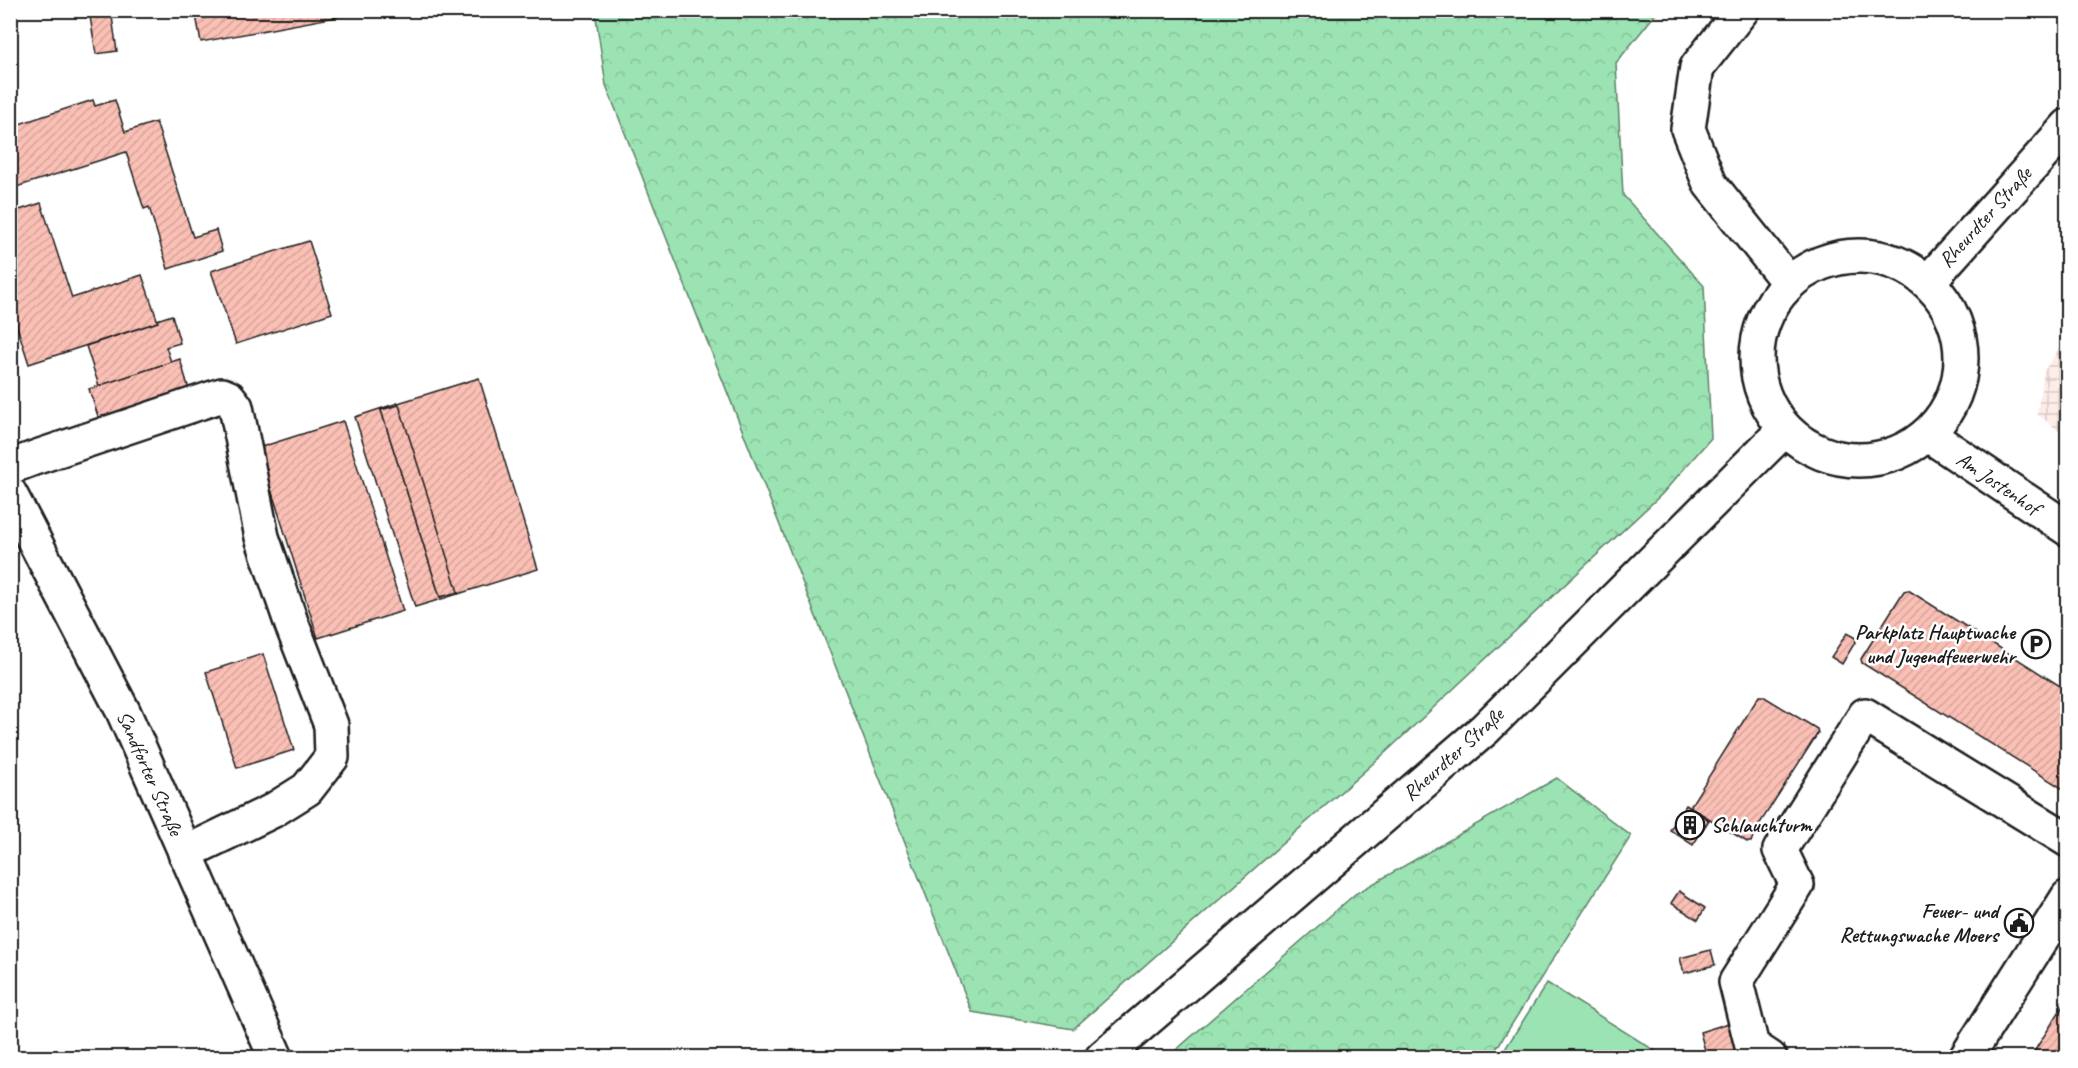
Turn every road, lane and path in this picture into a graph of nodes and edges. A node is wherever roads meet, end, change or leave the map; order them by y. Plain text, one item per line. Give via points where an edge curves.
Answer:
1 (1742, 10) edge
2 (2067, 126) edge
3 (1928, 282) junction
4 (1789, 283) junction
5 (1785, 429) junction
6 (1930, 436) junction
7 (10, 467) edge
8 (10, 494) edge
9 (2067, 529) edge
10 (2067, 840) edge
11 (185, 853) junction
12 (2067, 897) edge
13 (276, 1058) edge
14 (1102, 1058) edge
15 (1770, 1058) edge
16 (1966, 1058) edge

1 - 4 main road via 1697,67 1688,129 1710,184
2 - 3 main road, Rheurdter Straße
3 - 4 main road via 1902,265 1873,256 1843,257 1814,266
3 - 6 main road via 1947,306 1958,335 1960,366 1953,396
4 - 5 main road via 1768,309 1757,350 1757,371 1766,402
5 - 6 main road via 1812,449 1845,459 1879,458
5 - 14 main road, Rheurdter Straße via 1485,729
6 - 9 main road, Am Jostenhof
7 - 11 main road via 222,395 236,406 262,537 331,725 332,757 307,789 272,811
8 - 11 main road, Sandforter Straße via 123,711
10 - 15 main road via 1865,715 1780,850 1797,885 1736,982 1752,1046
11 - 13 main road, Sandforter Straße
12 - 16 main road

